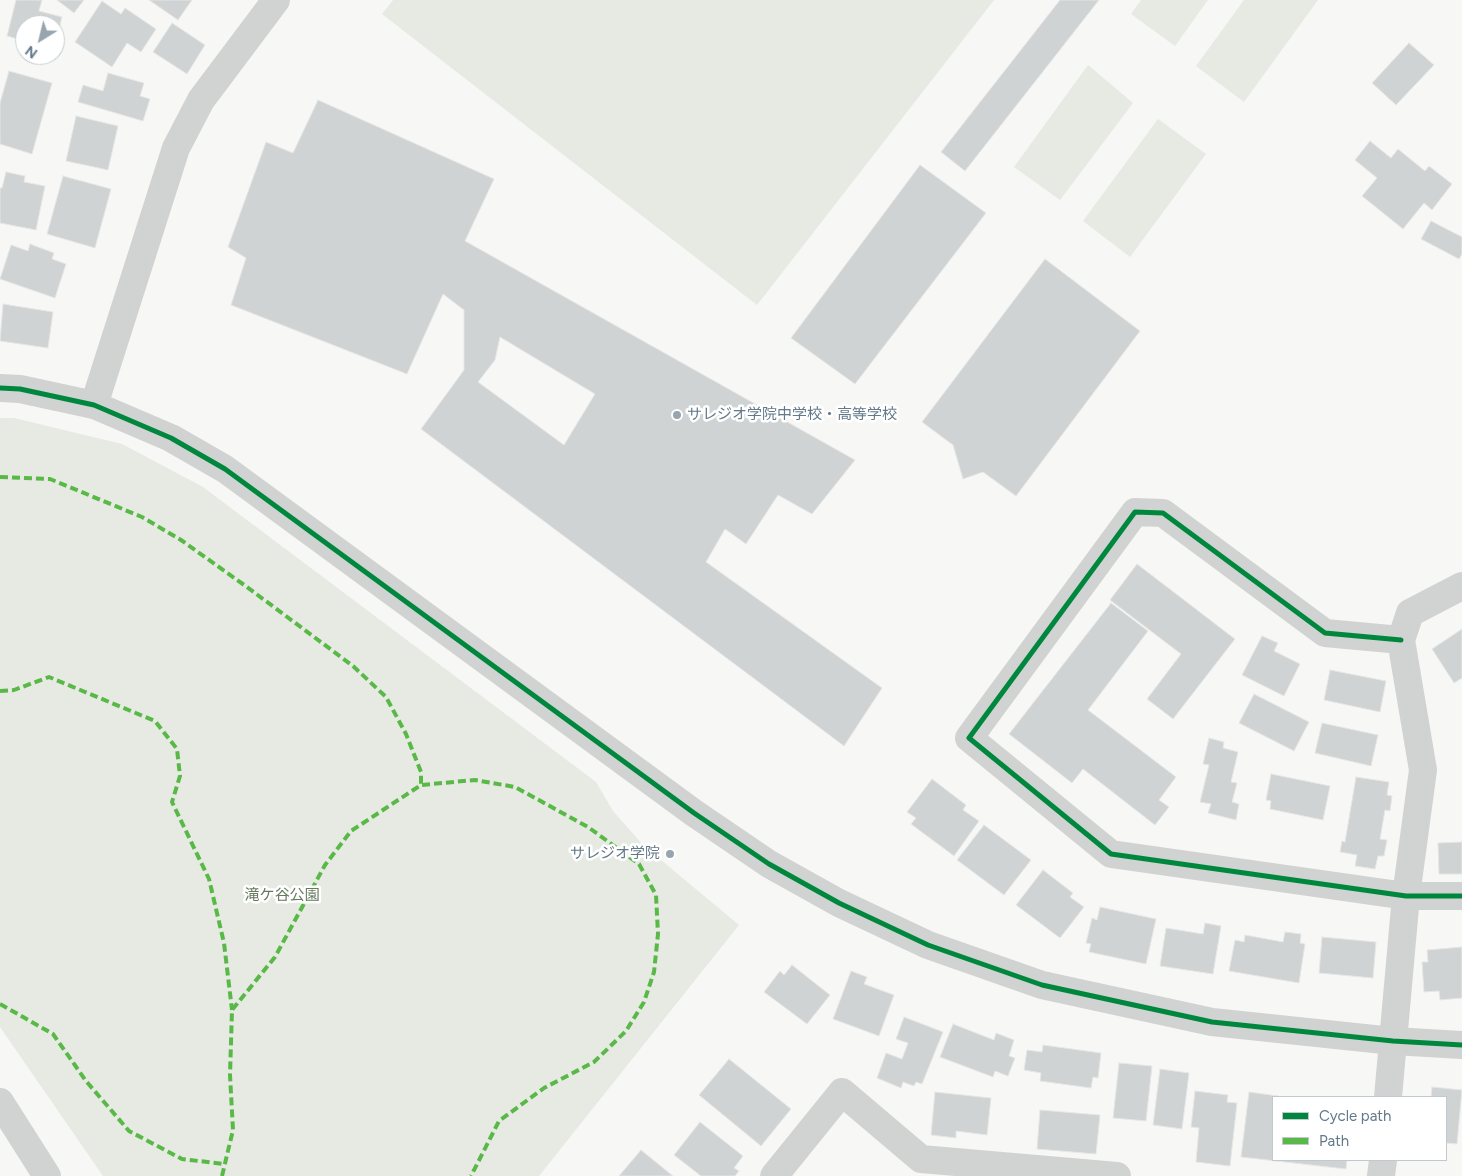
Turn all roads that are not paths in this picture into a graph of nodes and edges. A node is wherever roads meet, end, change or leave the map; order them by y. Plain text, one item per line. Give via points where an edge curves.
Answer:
1 (276, 0) edge
2 (0, 388) edge
3 (94, 405) junction
4 (1462, 586) edge
5 (1401, 640) junction
6 (1406, 896) junction
7 (1462, 896) edge
8 (1393, 1041) junction
9 (1462, 1045) edge
10 (1388, 1096) edge
11 (0, 1102) edge
12 (1383, 1161) edge
13 (47, 1176) edge
14 (774, 1176) edge
15 (1117, 1176) edge
16 (1381, 1176) edge

1 - 3 street via 201,100 176,148
2 - 3 street via 20,388
3 - 8 street via 171,438 225,469 694,813 769,864 838,903 928,945 1042,985 1212,1022
4 - 5 street via 1410,613
5 - 6 street via 1423,770
5 - 6 street via 1325,633 1163,513 1135,512 969,738 1111,854
6 - 7 street
6 - 8 street
8 - 9 street
8 - 10 street
11 - 13 street
12 - 16 street
14 - 15 street via 842,1092 921,1159

